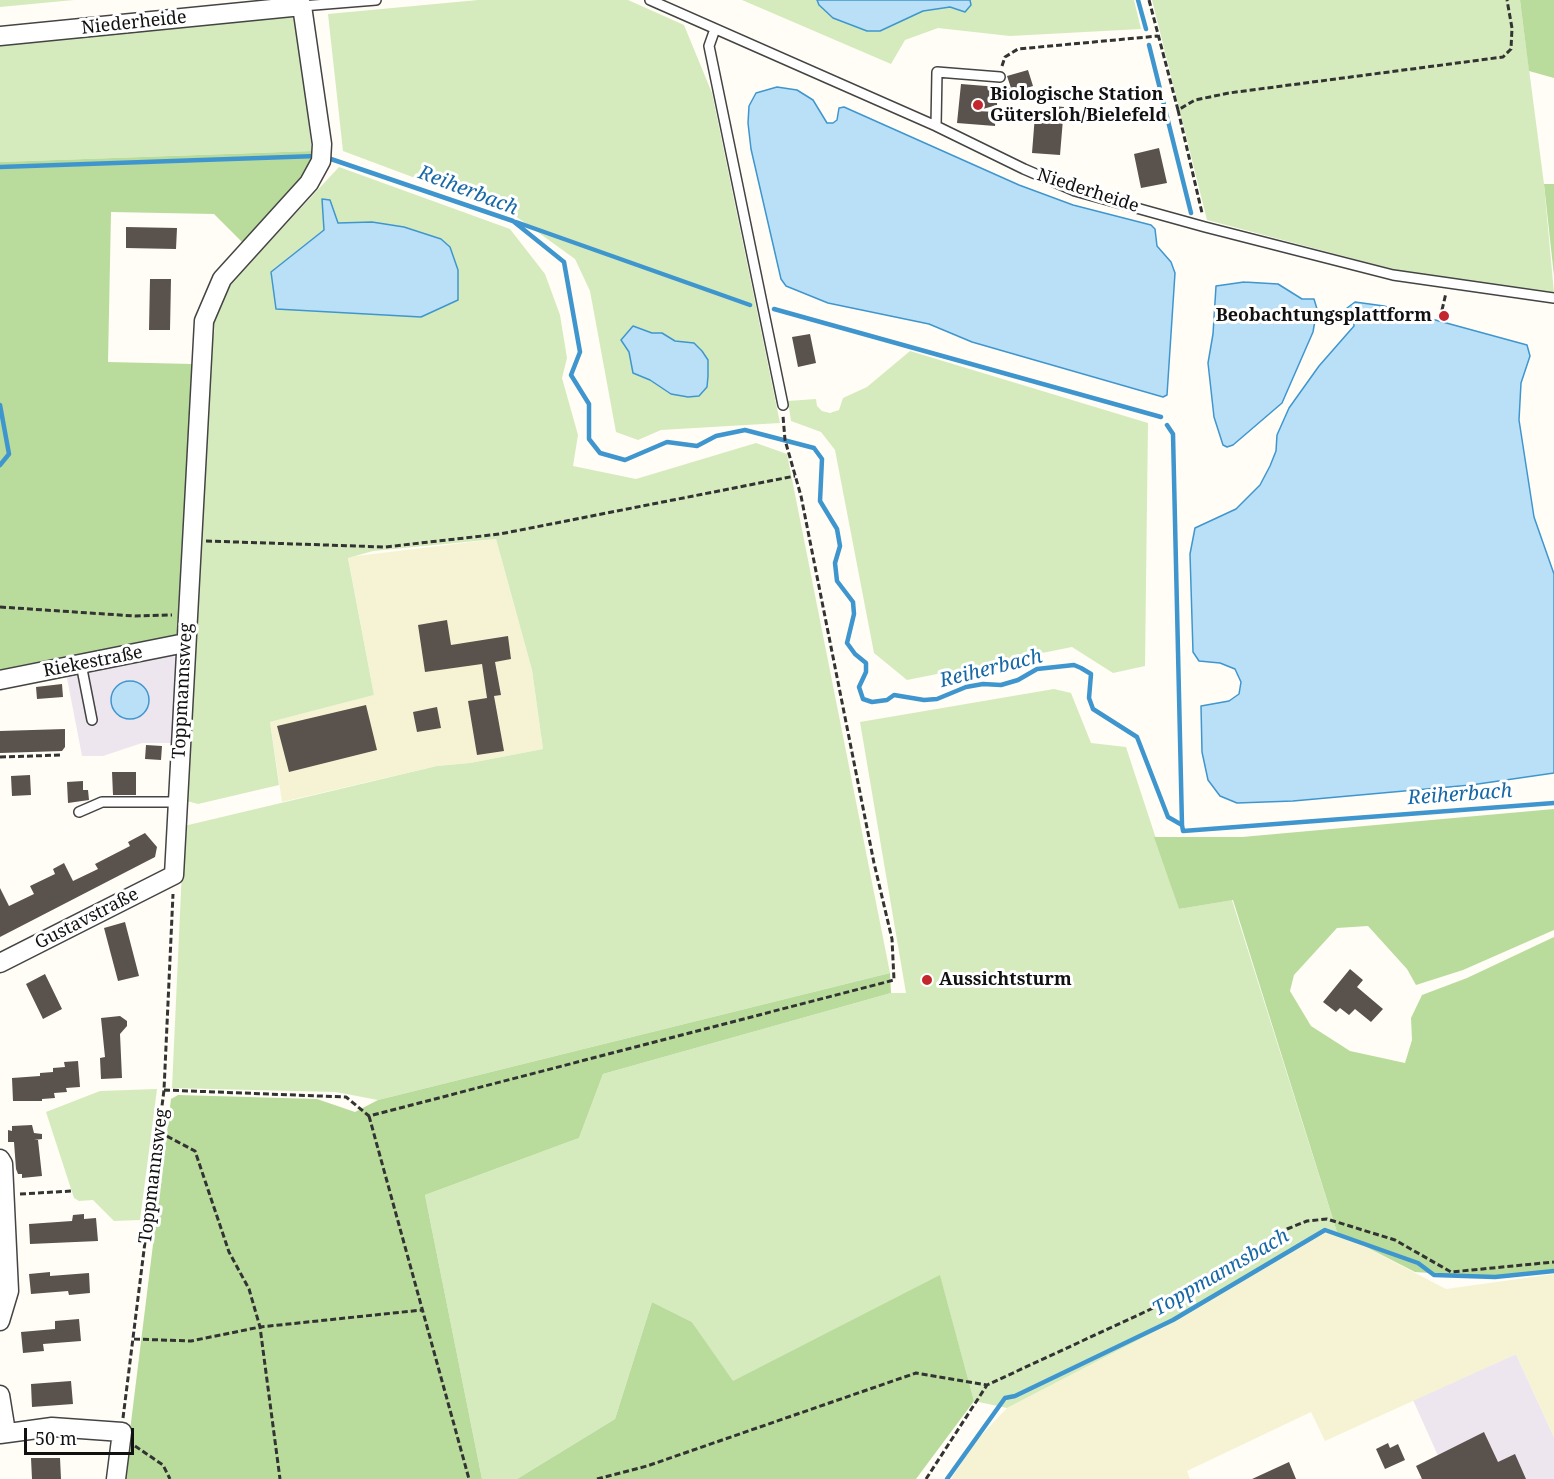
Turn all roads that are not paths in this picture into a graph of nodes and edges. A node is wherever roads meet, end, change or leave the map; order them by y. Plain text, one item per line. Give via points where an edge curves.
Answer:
1 (376, 0) edge
2 (650, 0) edge
3 (302, 6) junction
4 (715, 29) junction
5 (0, 36) edge
6 (1000, 77) road end
7 (936, 126) junction
8 (1554, 298) edge
9 (783, 405) road end
10 (185, 644) junction
11 (81, 664) junction
12 (0, 680) edge
13 (92, 720) dead end
14 (178, 802) junction
15 (79, 812) dead end
16 (174, 875) joint
17 (0, 963) edge
18 (0, 1159) edge
19 (0, 1321) edge
20 (0, 1395) edge
21 (3, 1433) edge
22 (116, 1479) edge

1 - 3 lane, Niederheide
2 - 4 lane, Niederheide
3 - 5 street, Niederheide
3 - 10 street, Toppmannsweg via 322,153 309,183 222,279 204,321
4 - 7 lane, Niederheide
4 - 9 lane via 709,46
6 - 7 lane via 937,72
7 - 8 lane, Niederheide via 1075,191 1393,275
10 - 11 street, Riekestraße
10 - 14 street, Toppmannsweg
11 - 12 street, Riekestraße
11 - 13 lane
14 - 15 lane via 102,802
14 - 16 street, Toppmannsweg
16 - 17 street, Gustavstraße
18 - 19 street via 9,1291
20 - 21 street
21 - 22 street via 52,1427 122,1428

